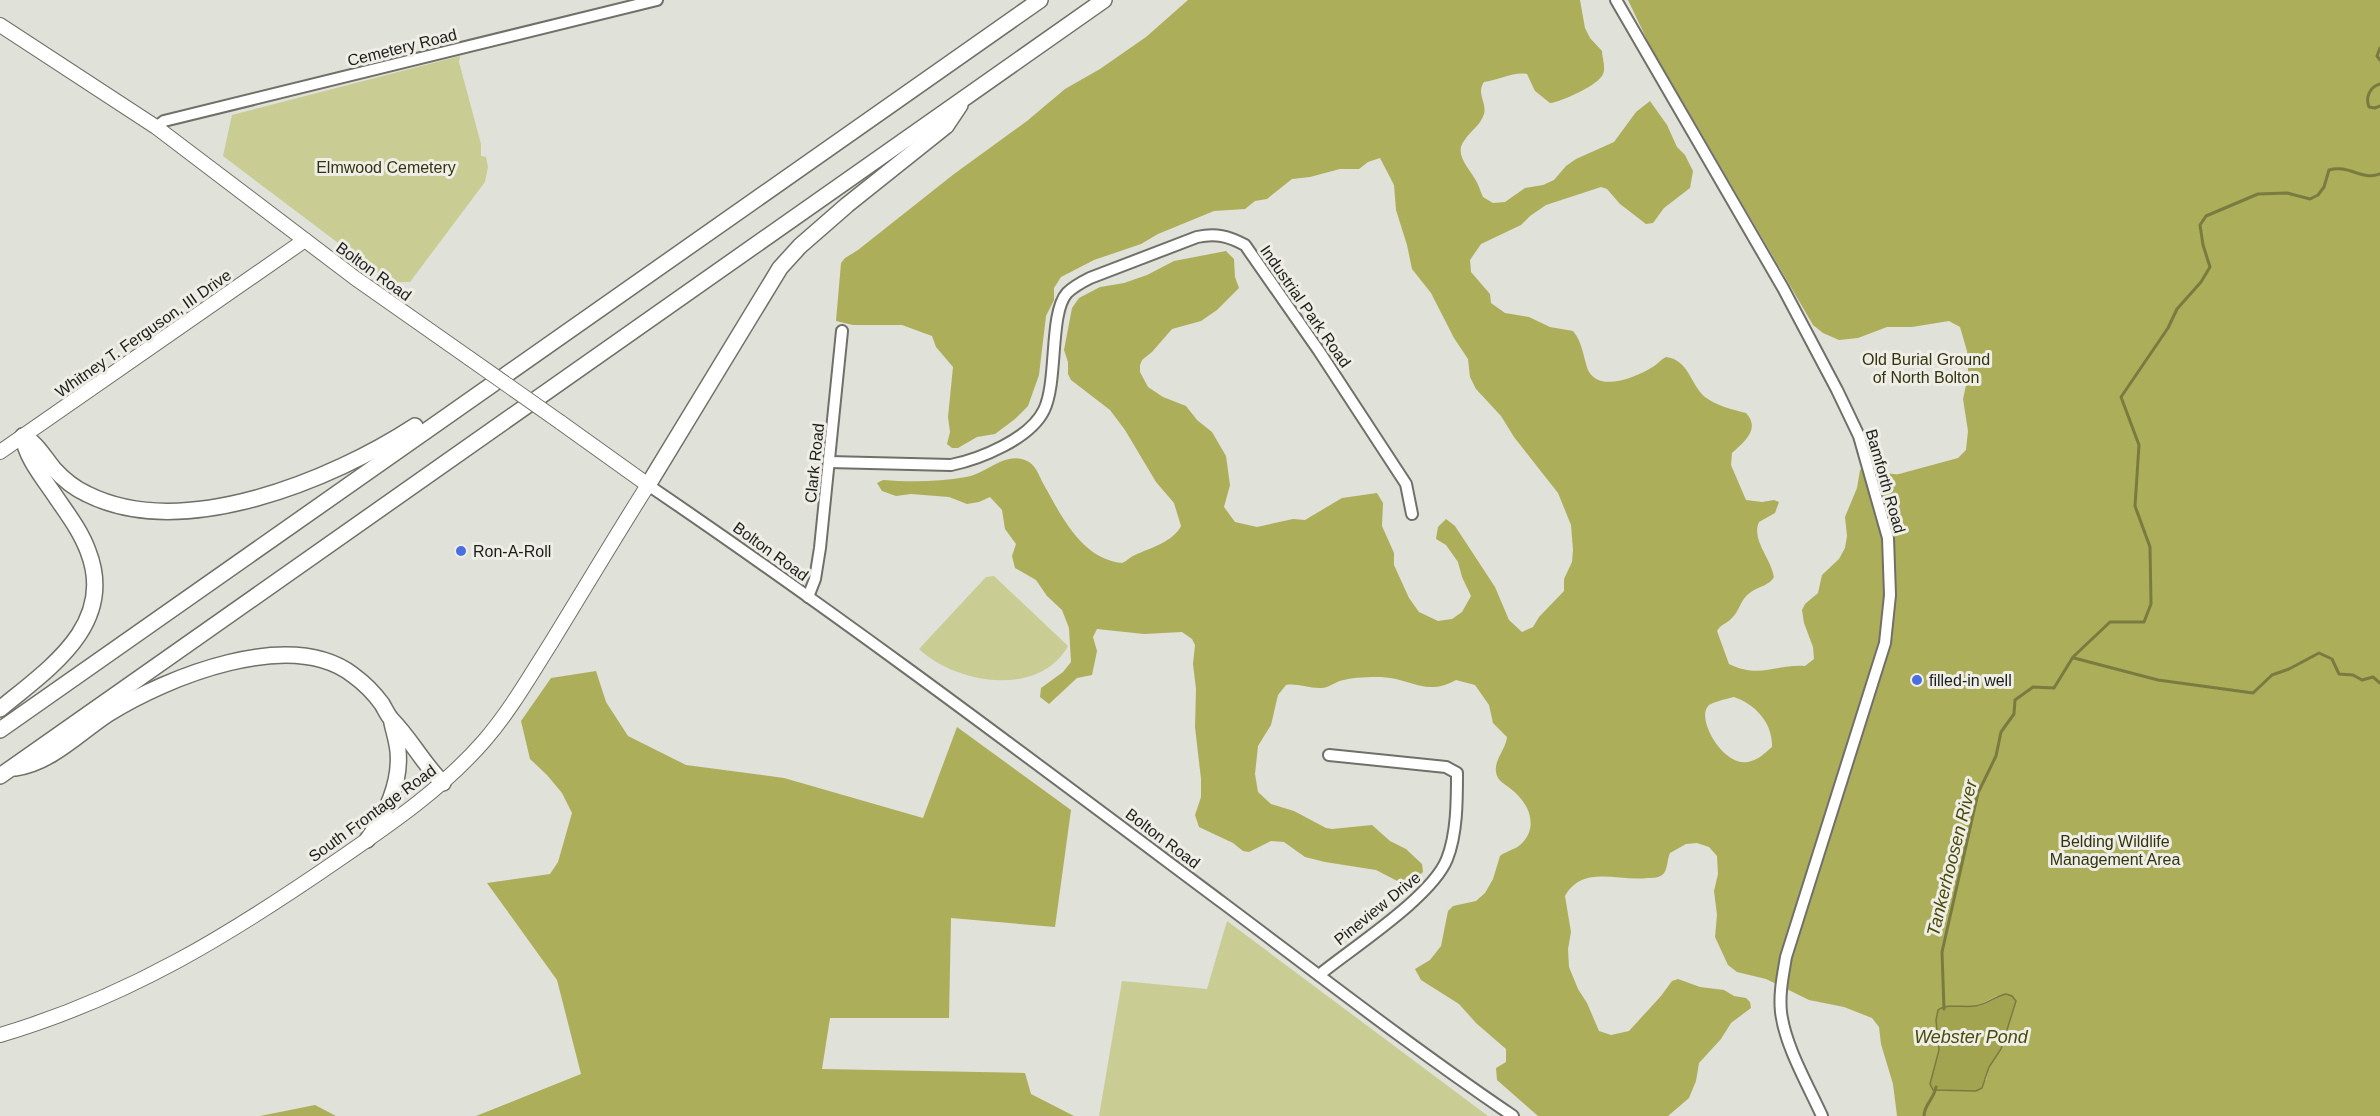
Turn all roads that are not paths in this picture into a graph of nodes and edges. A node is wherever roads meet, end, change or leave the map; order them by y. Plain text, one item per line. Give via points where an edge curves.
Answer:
1 (657, 0) edge
2 (1040, 0) edge
3 (1104, 0) edge
4 (1616, 0) edge
5 (0, 25) edge
6 (964, 98) junction
7 (156, 127) junction
8 (304, 240) junction
9 (843, 331) dead end
10 (453, 411) junction
11 (23, 436) junction
12 (0, 452) edge
13 (829, 462) junction
14 (648, 485) junction
15 (1412, 514) dead end
16 (807, 597) junction
17 (0, 709) edge
18 (391, 720) junction
19 (0, 730) edge
20 (1329, 755) dead end
21 (4, 772) edge
22 (443, 783) junction
23 (367, 840) junction
24 (1318, 975) junction
25 (0, 1035) edge
26 (1513, 1116) edge
27 (1822, 1116) edge

1 - 7 street, Cemetery Road
2 - 10 highway
3 - 6 highway
4 - 27 street, Bamforth Road via 1783,288 1837,390 1859,436 1888,538 1890,595 1885,643 1786,957 1781,985 1781,1013 1788,1037
5 - 7 main road, Bolton Road
6 - 14 highway via 946,126 847,205 780,268
6 - 21 highway
7 - 8 main road, Bolton Road
8 - 11 main road, Whitney T. Ferguson, III Drive
8 - 14 main road, Bolton Road, bridge
9 - 13 street, Clark Road
10 - 11 highway via 423,422 368,454 301,484 242,501 180,510 130,508 90,495 64,478
10 - 19 highway
11 - 12 main road, Whitney T. Ferguson, III Drive
11 - 17 highway via 29,456 84,540 93,566 94,593 87,623 72,647
13 - 15 street, Industrial Park Road via 951,465 970,461 1020,436 1035,425 1044,410 1059,310 1065,295 1090,278 1213,234 1229,236 1245,245 1406,484
13 - 16 street, Clark Road via 815,579
14 - 16 street, Bolton Road
14 - 22 main road, South Frontage Road via 510,706 486,739
16 - 24 street, Bolton Road
18 - 21 highway via 368,687 339,666 302,657 254,658 208,668 164,685 109,714 41,761
18 - 22 highway
18 - 23 highway via 398,750 396,778 386,810
20 - 24 street, Pineview Drive via 1446,767 1457,773 1457,787 1453,840 1438,877 1414,901
22 - 23 main road, South Frontage Road
23 - 25 main road, South Frontage Road via 262,912 184,959 89,1004
24 - 26 street, Bolton Road

